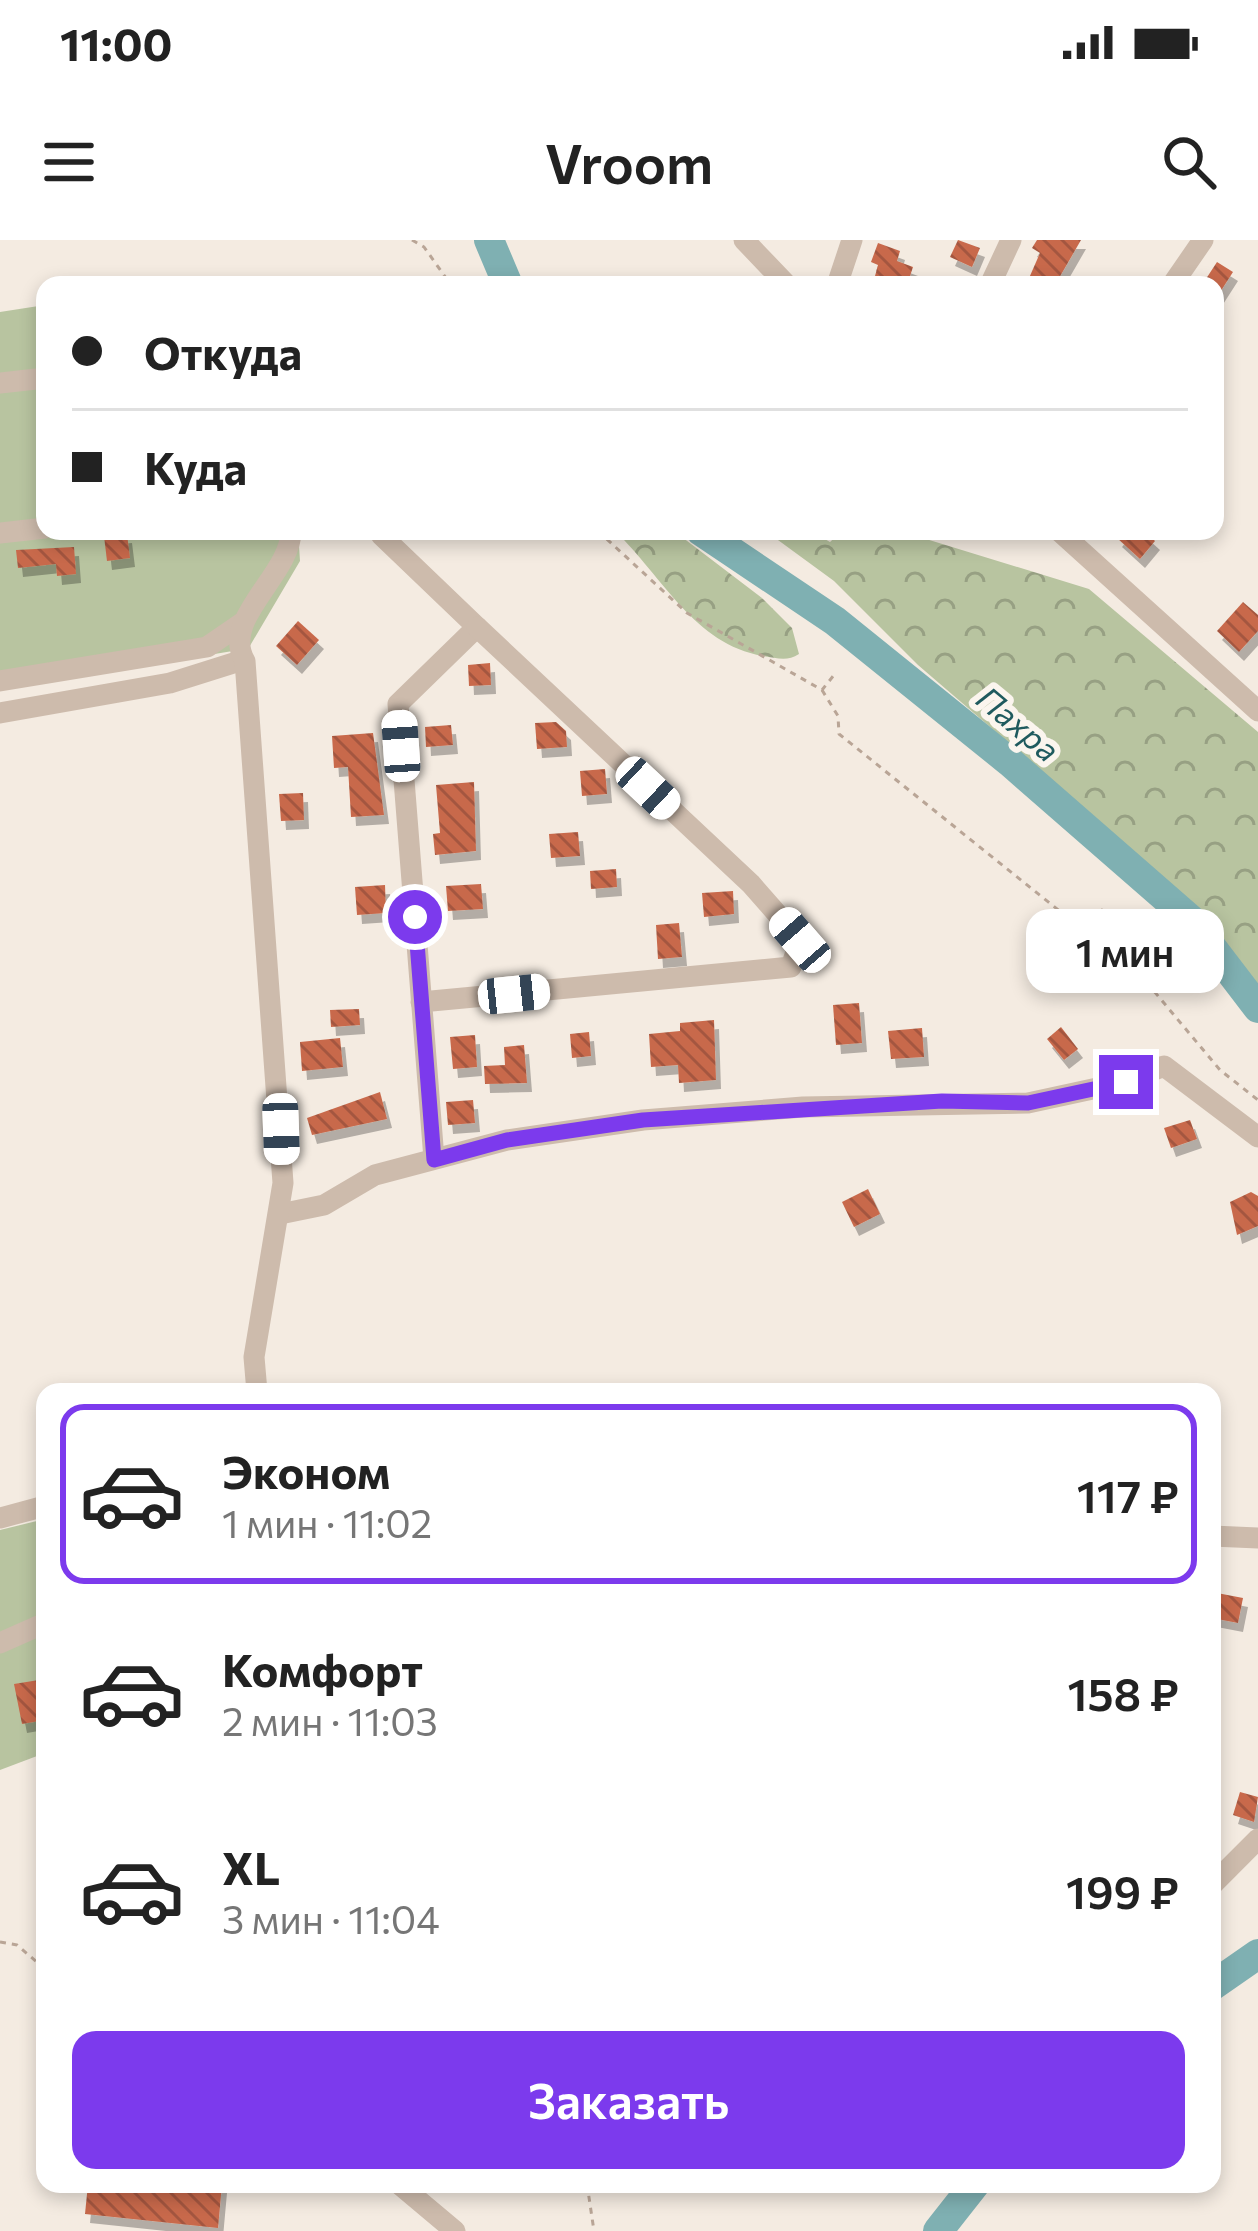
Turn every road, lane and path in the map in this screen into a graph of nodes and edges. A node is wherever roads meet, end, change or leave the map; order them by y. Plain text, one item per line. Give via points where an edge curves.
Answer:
1 (412, 240) edge
2 (744, 240) edge
3 (853, 240) edge
4 (1011, 240) edge
5 (1203, 240) edge
6 (445, 276) edge
7 (778, 276) edge
8 (840, 276) edge
9 (994, 276) edge
10 (1178, 276) edge
11 (36, 379) edge
12 (0, 383) edge
13 (36, 529) edge
14 (0, 533) edge
15 (291, 540) edge
16 (386, 540) edge
17 (608, 540) edge
18 (1069, 540) edge
19 (242, 622) junction
20 (477, 627) junction
21 (243, 660) junction
22 (834, 675) dead end
23 (0, 681) edge
24 (822, 690) junction
25 (1258, 711) edge
26 (0, 713) edge
27 (1103, 909) dead end
28 (1088, 932) junction
29 (422, 1002) junction
30 (1258, 1100) edge
31 (1258, 1137) edge
32 (434, 1160) junction
33 (280, 1214) junction
34 (256, 1383) edge
35 (36, 1508) edge
36 (0, 1518) edge
37 (1221, 1536) edge
38 (1258, 1538) edge
39 (36, 1627) edge
40 (0, 1643) edge
41 (1258, 1839) edge
42 (1221, 1876) edge
43 (0, 1942) edge
44 (36, 1961) edge
45 (410, 2193) edge
46 (588, 2193) edge
47 (455, 2231) edge
48 (594, 2231) edge

1 - 6 path
2 - 7 street
3 - 8 street
4 - 9 street
5 - 10 street
11 - 12 street
13 - 14 street
15 - 19 street via 291,552
16 - 20 street
17 - 24 path via 688,613
18 - 25 street
19 - 21 street
19 - 23 street via 207,646
20 - 29 street via 398,704
20 - 29 street via 751,884 800,940 791,967
21 - 26 street via 170,683
21 - 33 street via 281,1129
22 - 24 path
24 - 28 path via 839,734
27 - 28 path
28 - 30 path
29 - 32 street
31 - 32 street via 1164,1066 1028,1103 643,1120
32 - 33 street via 376,1175 324,1205
33 - 34 street
35 - 36 street
37 - 38 street
39 - 40 street
41 - 42 street
43 - 44 path
45 - 47 street
46 - 48 path

